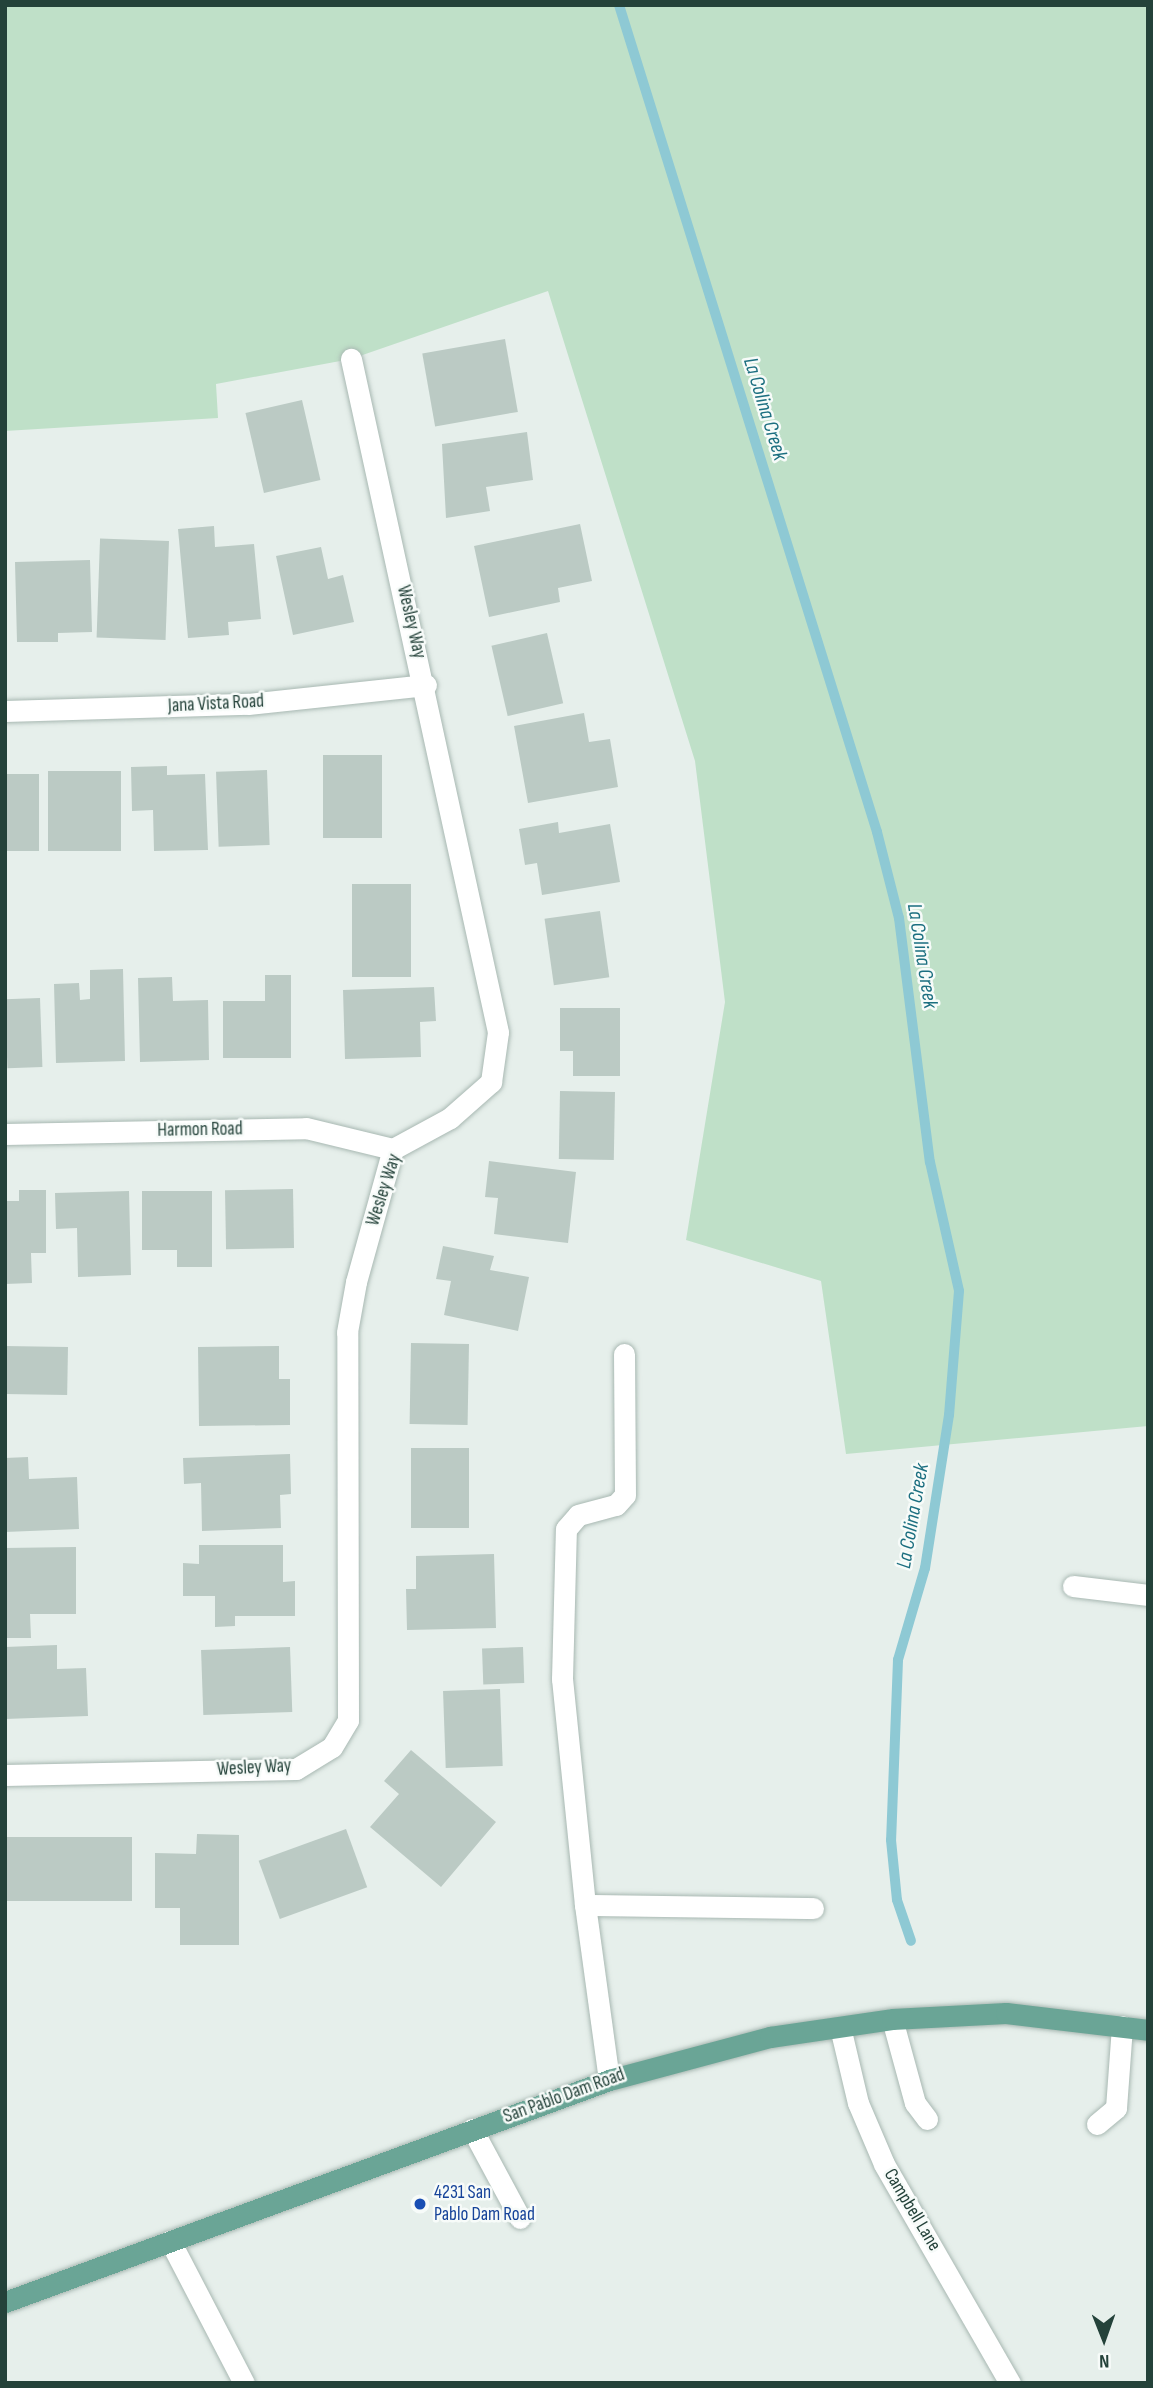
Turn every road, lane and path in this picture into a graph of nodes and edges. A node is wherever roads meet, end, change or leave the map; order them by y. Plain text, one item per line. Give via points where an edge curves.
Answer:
1 (351, 359) dead end
2 (426, 685) junction
3 (5, 712) edge
4 (5, 1134) edge
5 (393, 1149) junction
6 (624, 1354) dead end
7 (1073, 1586) dead end
8 (1148, 1595) edge
9 (5, 1775) edge
10 (585, 1905) junction
11 (813, 1908) dead end
12 (892, 2019) junction
13 (1122, 2026) junction
14 (840, 2027) junction
15 (1148, 2030) edge
16 (609, 2080) junction
17 (927, 2119) dead end
18 (1097, 2124) dead end
19 (472, 2129) junction
20 (520, 2218) dead end
21 (170, 2241) junction
22 (5, 2302) edge
23 (244, 2383) edge
24 (1010, 2383) edge

1 - 2 street, Wesley Way
2 - 3 street, Jana Vista Road via 248,704
2 - 5 street, Wesley Way via 498,1032 491,1082 450,1118
4 - 5 street, Harmon Road via 306,1128
5 - 9 street, Wesley Way via 347,1332 348,1720 332,1747 296,1769
6 - 10 street via 625,1495 616,1505 578,1515 566,1529 562,1679
7 - 8 street
10 - 11 street
10 - 16 street
12 - 13 main road, San Pablo Dam Road via 1006,2013
12 - 14 main road, San Pablo Dam Road
12 - 17 street via 915,2103
13 - 15 main road, San Pablo Dam Road
13 - 18 street via 1116,2108
14 - 16 main road, San Pablo Dam Road via 770,2037
14 - 24 street, Campbell Lane via 858,2103 884,2164
16 - 19 main road, San Pablo Dam Road
19 - 20 street
19 - 21 main road, San Pablo Dam Road
21 - 22 main road, San Pablo Dam Road
21 - 23 street

